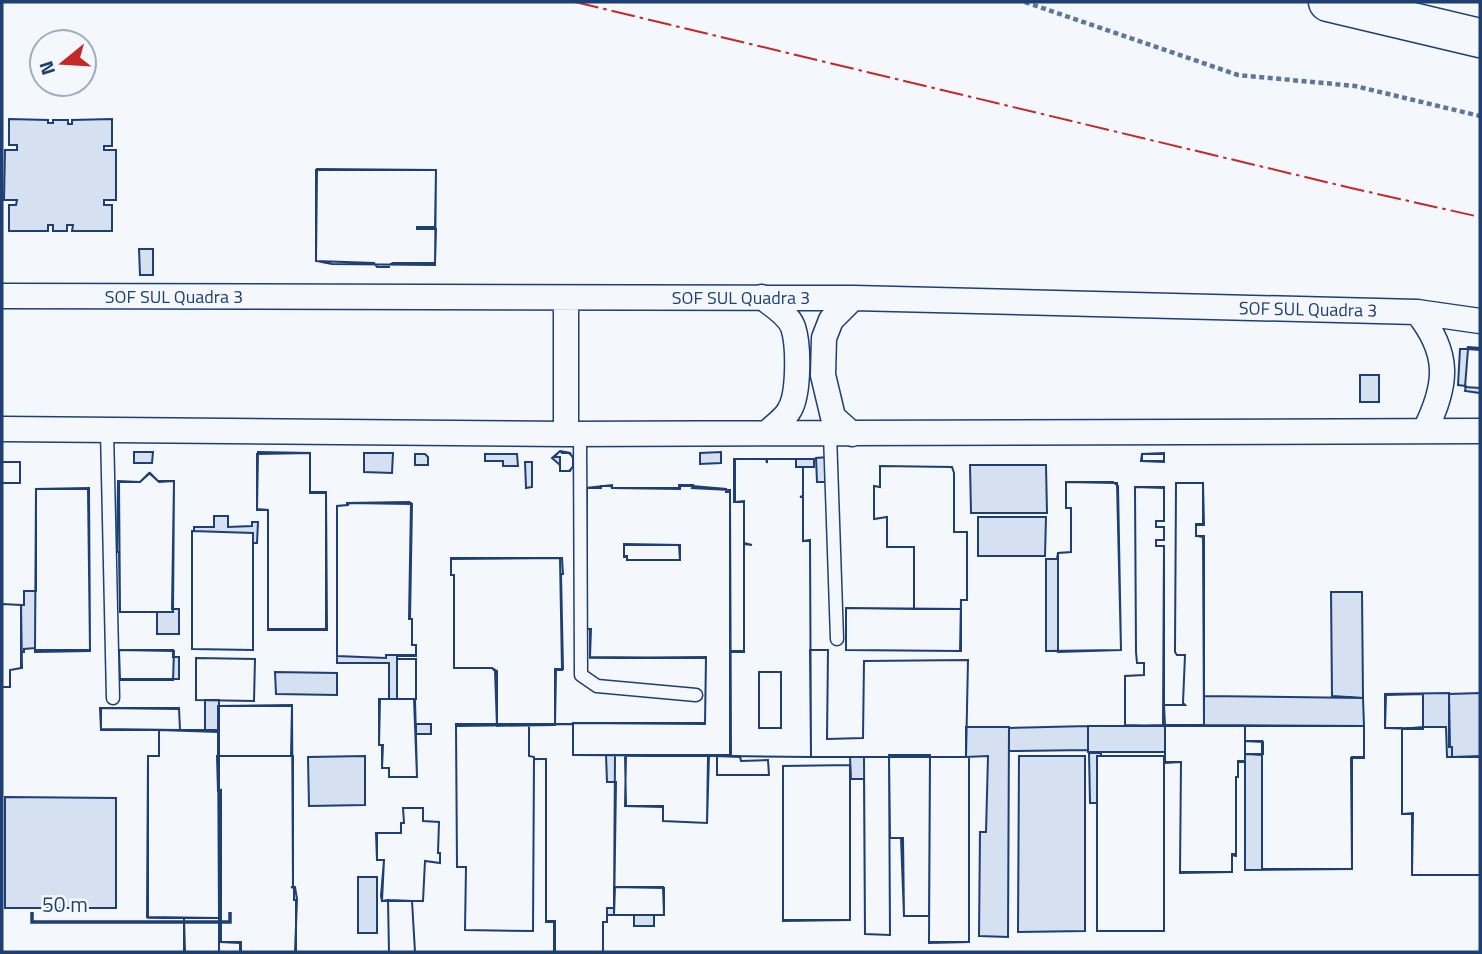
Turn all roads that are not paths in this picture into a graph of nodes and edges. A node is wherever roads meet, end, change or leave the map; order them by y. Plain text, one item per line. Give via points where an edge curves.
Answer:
1 (1328, 2) edge
2 (1480, 38) edge
3 (2, 296) edge
4 (762, 297) junction
5 (566, 298) junction
6 (853, 298) junction
7 (1417, 312) junction
8 (1480, 321) edge
9 (2, 429) edge
10 (107, 430) junction
11 (1425, 430) junction
12 (1480, 431) edge
13 (767, 433) junction
14 (573, 434) junction
15 (841, 434) junction
16 (837, 639) dead end
17 (696, 695) dead end
18 (113, 698) dead end

1 - 2 highway
3 - 5 street, SOF SUL Quadra 3
4 - 5 street, SOF SUL Quadra 3
4 - 6 street, SOF SUL Quadra 3
4 - 13 street via 793,326 796,349 790,409
5 - 14 street
6 - 7 street, SOF SUL Quadra 3
6 - 15 street via 831,320 824,338 823,375
7 - 8 street, SOF SUL Quadra 3
7 - 11 street via 1433,332 1442,364 1437,407
9 - 10 street
10 - 14 street
10 - 18 lane
11 - 12 street
11 - 15 street
13 - 14 street
13 - 15 street
14 - 17 lane via 581,675 597,686
15 - 16 lane

